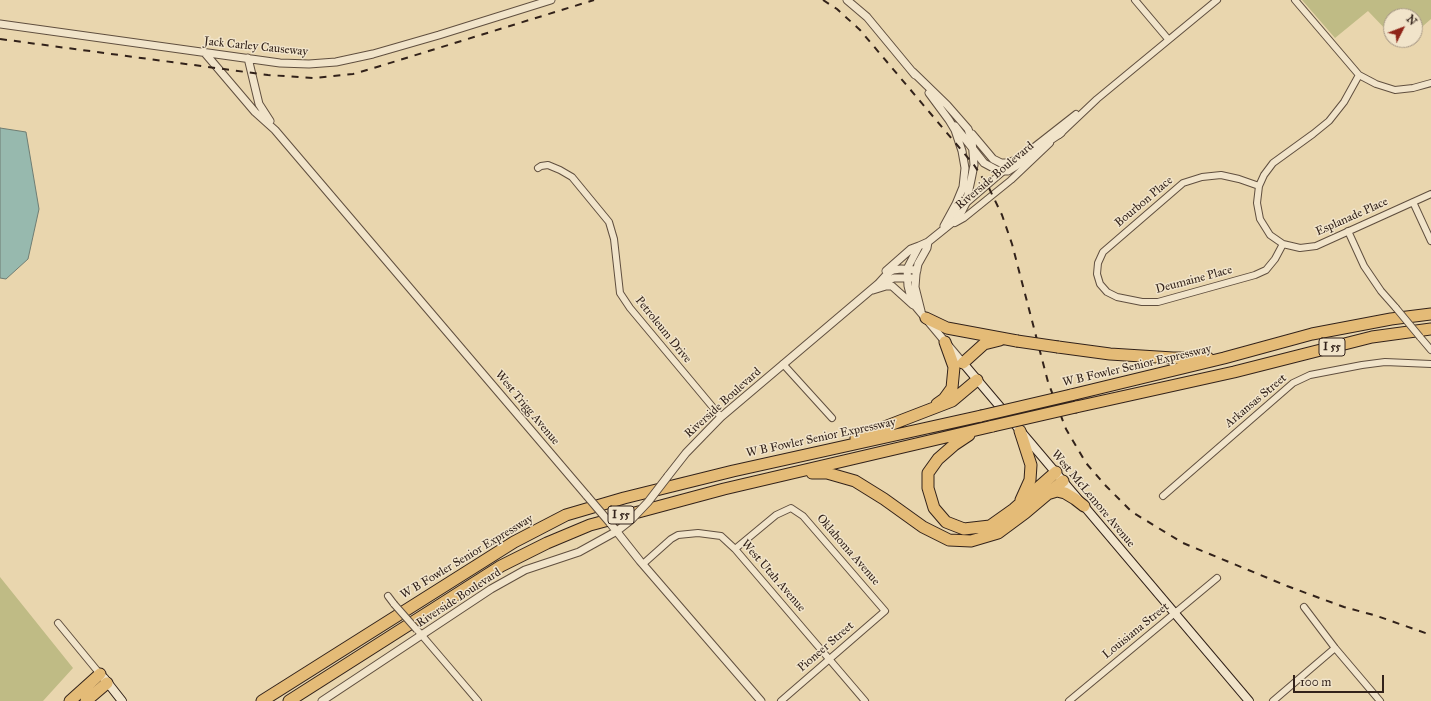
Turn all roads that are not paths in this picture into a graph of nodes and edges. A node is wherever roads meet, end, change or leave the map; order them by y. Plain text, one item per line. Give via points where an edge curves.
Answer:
1 (551, 0) edge
2 (847, 0) edge
3 (1135, 0) edge
4 (1217, 0) edge
5 (1295, 0) edge
6 (0, 24) edge
7 (1168, 39) junction
8 (204, 52) junction
9 (248, 58) junction
10 (913, 72) junction
11 (1359, 75) junction
12 (1431, 83) edge
13 (1097, 99) junction
14 (950, 120) junction
15 (968, 129) junction
16 (275, 130) junction
17 (1061, 133) junction
18 (973, 148) junction
19 (1019, 159) junction
20 (538, 168) dead end
21 (1004, 171) junction
22 (1259, 186) junction
23 (1431, 194) edge
24 (1413, 202) junction
25 (964, 206) junction
26 (948, 219) junction
27 (940, 231) junction
28 (1348, 231) junction
29 (1431, 241) edge
30 (928, 242) junction
31 (1283, 244) junction
32 (920, 246) junction
33 (907, 269) junction
34 (916, 270) junction
35 (907, 278) junction
36 (916, 278) junction
37 (878, 284) junction
38 (1100, 284) joint
39 (869, 291) junction
40 (920, 312) junction
41 (1431, 314) edge
42 (1431, 330) edge
43 (1004, 339) junction
44 (945, 342) junction
45 (1431, 350) edge
46 (1224, 358) junction
47 (962, 363) junction
48 (783, 364) junction
49 (1431, 364) edge
50 (977, 380) junction
51 (931, 409) junction
52 (721, 417) junction
53 (832, 418) dead end
54 (977, 430) junction
55 (1020, 431) junction
56 (821, 452) junction
57 (790, 473) junction
58 (1059, 476) junction
59 (1046, 494) junction
60 (1163, 496) dead end
61 (1084, 506) junction
62 (1014, 510) junction
63 (617, 532) junction
64 (735, 549) junction
65 (643, 564) junction
66 (1217, 578) dead end
67 (388, 596) dead end
68 (1304, 607) dead end
69 (885, 611) joint
70 (1175, 613) junction
71 (58, 623) dead end
72 (419, 632) junction
73 (1335, 648) junction
74 (830, 658) junction
75 (104, 679) junction
76 (70, 701) edge
77 (86, 701) edge
78 (122, 701) edge
79 (262, 701) edge
80 (289, 701) edge
81 (322, 701) edge
82 (478, 701) edge
83 (761, 701) edge
84 (780, 701) edge
85 (865, 701) edge
86 (1069, 701) edge
87 (1249, 701) edge
88 (1273, 701) edge
89 (1380, 701) edge

1 - 9 street, Jack Carley Causeway via 417,42 336,62 302,64
2 - 10 street via 867,17
3 - 7 street
4 - 7 street, Riverside Boulevard
5 - 11 street
6 - 8 street, Jack Carley Causeway
7 - 13 street, Riverside Boulevard
8 - 9 street, Jack Carley Causeway
8 - 16 street via 255,112
9 - 16 street via 259,104
10 - 14 street
10 - 15 street
11 - 12 street via 1395,90
11 - 22 street, Esplanade Place via 1344,102 1329,121 1273,163
13 - 17 street, Riverside Boulevard
13 - 19 street, Riverside Boulevard
14 - 18 street
14 - 26 street via 962,151 965,168 962,186
15 - 18 street
15 - 19 street via 993,159 1007,163
16 - 63 street, West Trigg Avenue, bridge
17 - 21 street via 1043,144 1024,161
17 - 27 street, Riverside Boulevard via 964,218
18 - 21 street via 984,163
18 - 25 street via 973,172
19 - 21 street, Riverside Boulevard
20 - 52 street, Petroleum Drive via 548,165 572,177 609,222 614,239 620,293
21 - 25 street, Riverside Boulevard
22 - 31 street, Esplanade Place via 1257,203 1260,219 1270,235
22 - 38 street, Bourbon Place via 1221,175 1183,183 1103,252 1098,263 1097,274
23 - 24 street, Esplanade Place
24 - 28 street, Esplanade Place
24 - 29 street
25 - 26 street, Riverside Boulevard
25 - 27 street via 959,217
26 - 27 street
27 - 30 street, Riverside Boulevard
28 - 31 street, Esplanade Place via 1316,246 1300,248
28 - 45 street, bridge via 1364,266 1381,291
30 - 32 street, Riverside Boulevard
30 - 34 street, West McLemore Avenue
31 - 38 street, Deumaine Place via 1266,270 1158,302 1117,297 1107,292
32 - 33 street
32 - 39 street, Riverside Boulevard via 911,249 887,270 874,282
33 - 34 street, Riverside Boulevard
33 - 35 street, West McLemore Avenue
33 - 37 street, Riverside Boulevard via 893,270
34 - 36 street, West McLemore Avenue
35 - 36 street, Riverside Boulevard
35 - 37 street, Riverside Boulevard via 894,278
35 - 40 street, West McLemore Avenue via 911,298
36 - 40 street, West McLemore Avenue
37 - 39 street, Riverside Boulevard
39 - 40 street via 892,286
39 - 48 street, Riverside Boulevard
40 - 43 highway via 947,328
40 - 44 street, West McLemore Avenue
41 - 46 highway, W B Fowler Senior Expressway / I 55 via 1312,334
42 - 54 highway, I 55, bridge via 1372,336 1234,372
43 - 46 highway, bridge via 1110,354
43 - 47 highway via 984,344
44 - 47 street, West McLemore Avenue
44 - 51 highway via 954,367 952,388 944,399
46 - 56 highway, W B Fowler Senior Expressway / I 55, bridge
47 - 50 main road, West McLemore Avenue
48 - 52 street, Riverside Boulevard
48 - 53 street
49 - 60 street, Arkansas Street via 1385,362 1362,365 1310,375 1293,383
50 - 51 highway via 952,400
50 - 55 main road, West McLemore Avenue
51 - 56 highway
52 - 63 street, Riverside Boulevard, bridge via 686,453 648,502
54 - 57 highway, I 55
54 - 62 highway via 948,449 928,473 928,488 934,508 946,522 964,529 990,526
55 - 58 main road, West McLemore Avenue
55 - 62 highway via 1031,465 1030,480 1024,496
56 - 79 highway, W B Fowler Senior Expressway / I 55 via 624,498 566,515 514,542
57 - 59 highway via 827,473 855,481 923,527 949,540 971,541 998,533
57 - 80 highway, I 55 via 590,524 547,543 501,566
58 - 59 highway
58 - 61 main road, West McLemore Avenue
58 - 62 highway
59 - 61 highway via 1065,493
61 - 70 main road, West McLemore Avenue
63 - 65 street, West Trigg Avenue
63 - 72 street, Riverside Boulevard via 579,552 525,570
64 - 65 street, West Utah Avenue via 721,536 678,534
64 - 69 street, Oklahoma Avenue via 776,515 791,508 803,516
64 - 74 street, West Utah Avenue
65 - 83 street, West Trigg Avenue
66 - 70 street, Louisiana Street
67 - 72 street, bridge
68 - 73 street
69 - 74 street, Pioneer Street
70 - 86 street, Louisiana Street
70 - 87 main road, West McLemore Avenue
71 - 75 street
72 - 81 street, Riverside Boulevard
72 - 82 street
73 - 88 street
73 - 89 street
74 - 84 street, Pioneer Street
74 - 85 street, West Utah Avenue
75 - 76 highway
75 - 77 highway
75 - 78 main road

